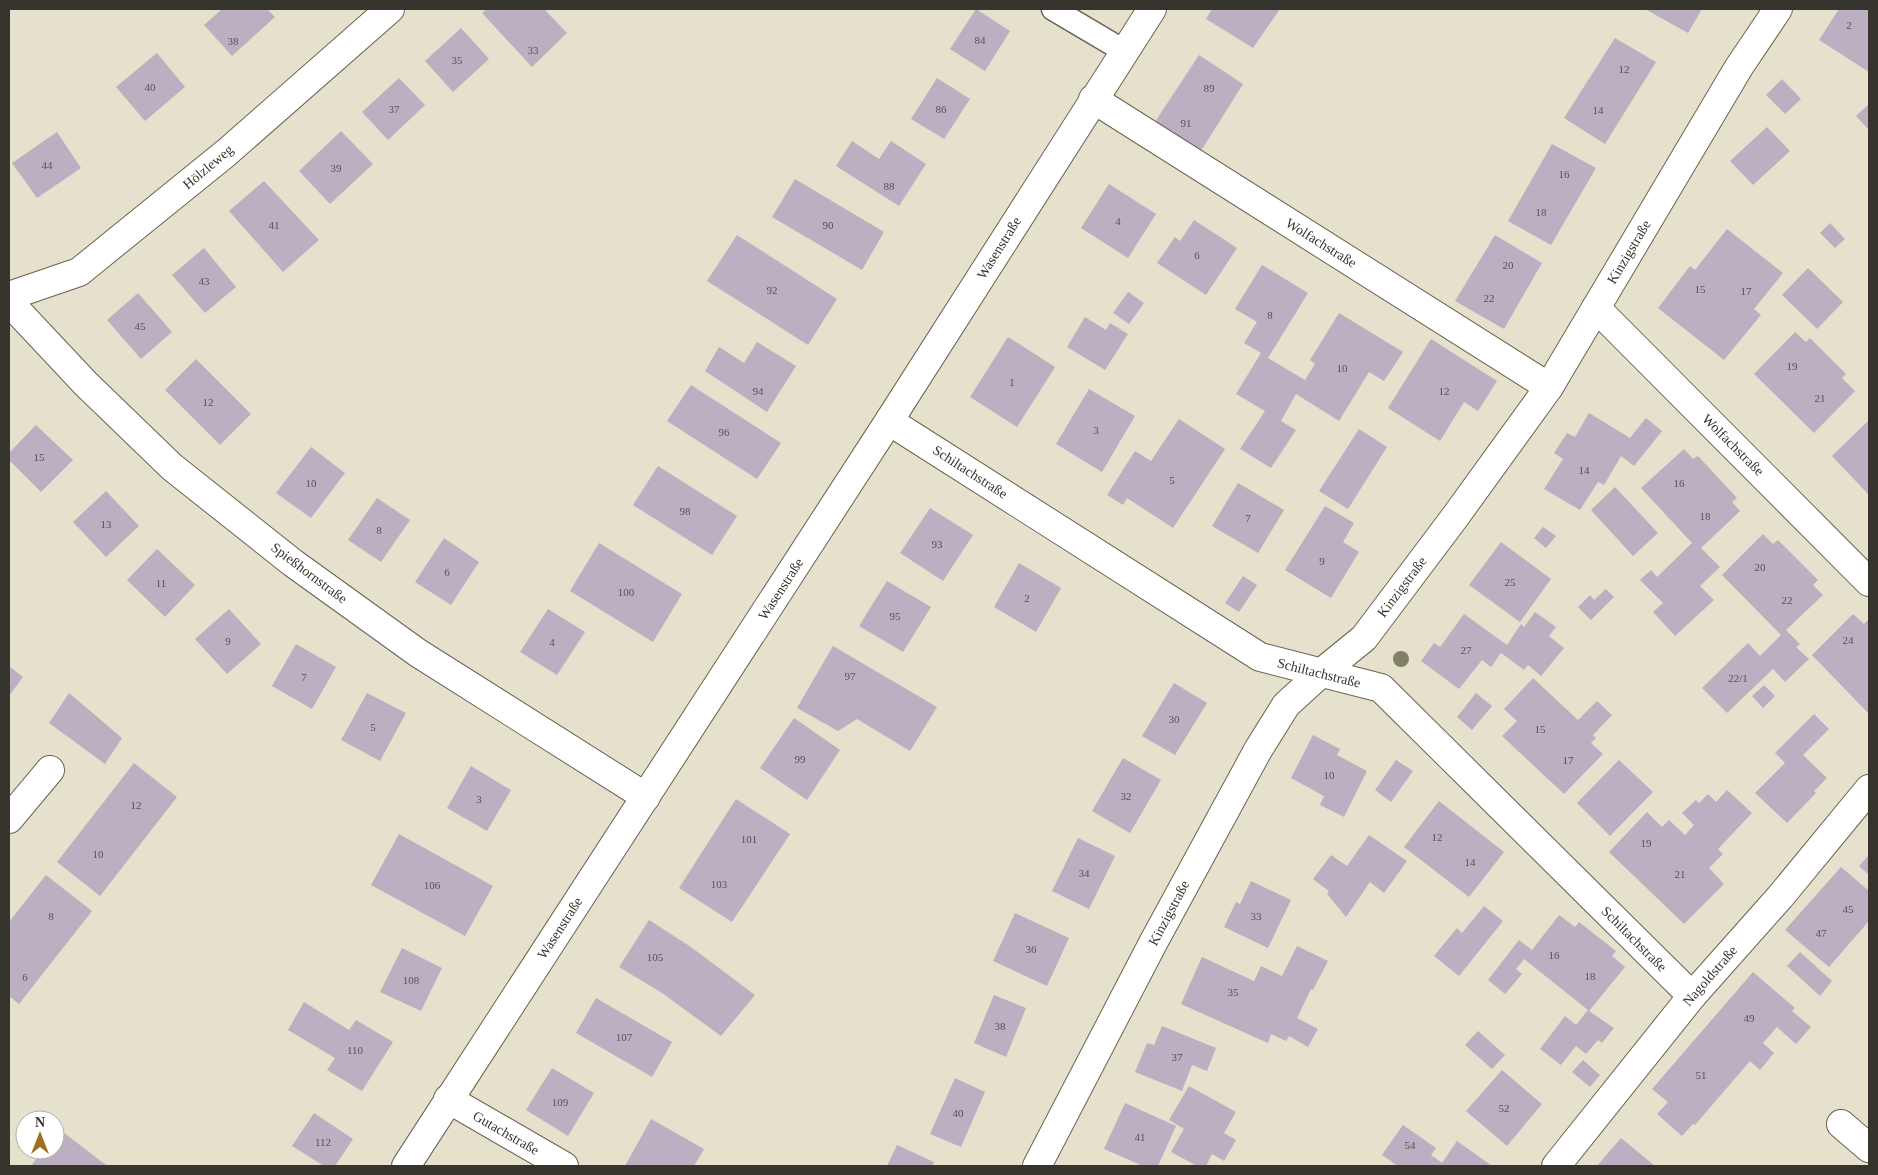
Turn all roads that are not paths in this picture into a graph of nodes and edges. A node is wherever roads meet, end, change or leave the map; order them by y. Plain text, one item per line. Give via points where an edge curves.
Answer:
1 (390, 9) edge
2 (1053, 9) edge
3 (1152, 9) edge
4 (1778, 9) edge
5 (1124, 51) junction
6 (1093, 99) junction
7 (9, 296) edge
8 (9, 302) edge
9 (1596, 308) junction
10 (1549, 387) junction
11 (890, 421) junction
12 (1869, 582) edge
13 (1321, 673) junction
14 (50, 770) dead end
15 (1869, 790) edge
16 (646, 797) junction
17 (9, 819) edge
18 (1692, 996) junction
19 (448, 1099) junction
20 (1841, 1124) dead end
21 (1869, 1148) edge
22 (406, 1166) edge
23 (564, 1166) edge
24 (1037, 1166) edge
25 (1556, 1166) edge

1 - 7 street, Hölzleweg via 226,153 79,272
2 - 5 lane
3 - 5 street, Wasenstraße
4 - 9 street, Kinzigstraße via 1739,67
5 - 6 street, Wasenstraße
6 - 10 street, Wolfachstraße
6 - 11 street, Wasenstraße
8 - 16 street, Spießhornstraße via 86,384 172,467 293,563 418,653
9 - 10 street, Kinzigstraße
9 - 12 street, Wolfachstraße
10 - 13 street, Kinzigstraße via 1364,638
11 - 13 street, Schiltachstraße via 1260,658
11 - 16 street, Wasenstraße
13 - 18 street, Schiltachstraße via 1381,688
13 - 24 street, Kinzigstraße via 1286,705 1258,750 1153,942
14 - 17 street
15 - 18 street, Nagoldstraße
16 - 19 street, Wasenstraße
18 - 25 street, Nagoldstraße
19 - 22 street, Wasenstraße
19 - 23 street, Gutachstraße
20 - 21 street

